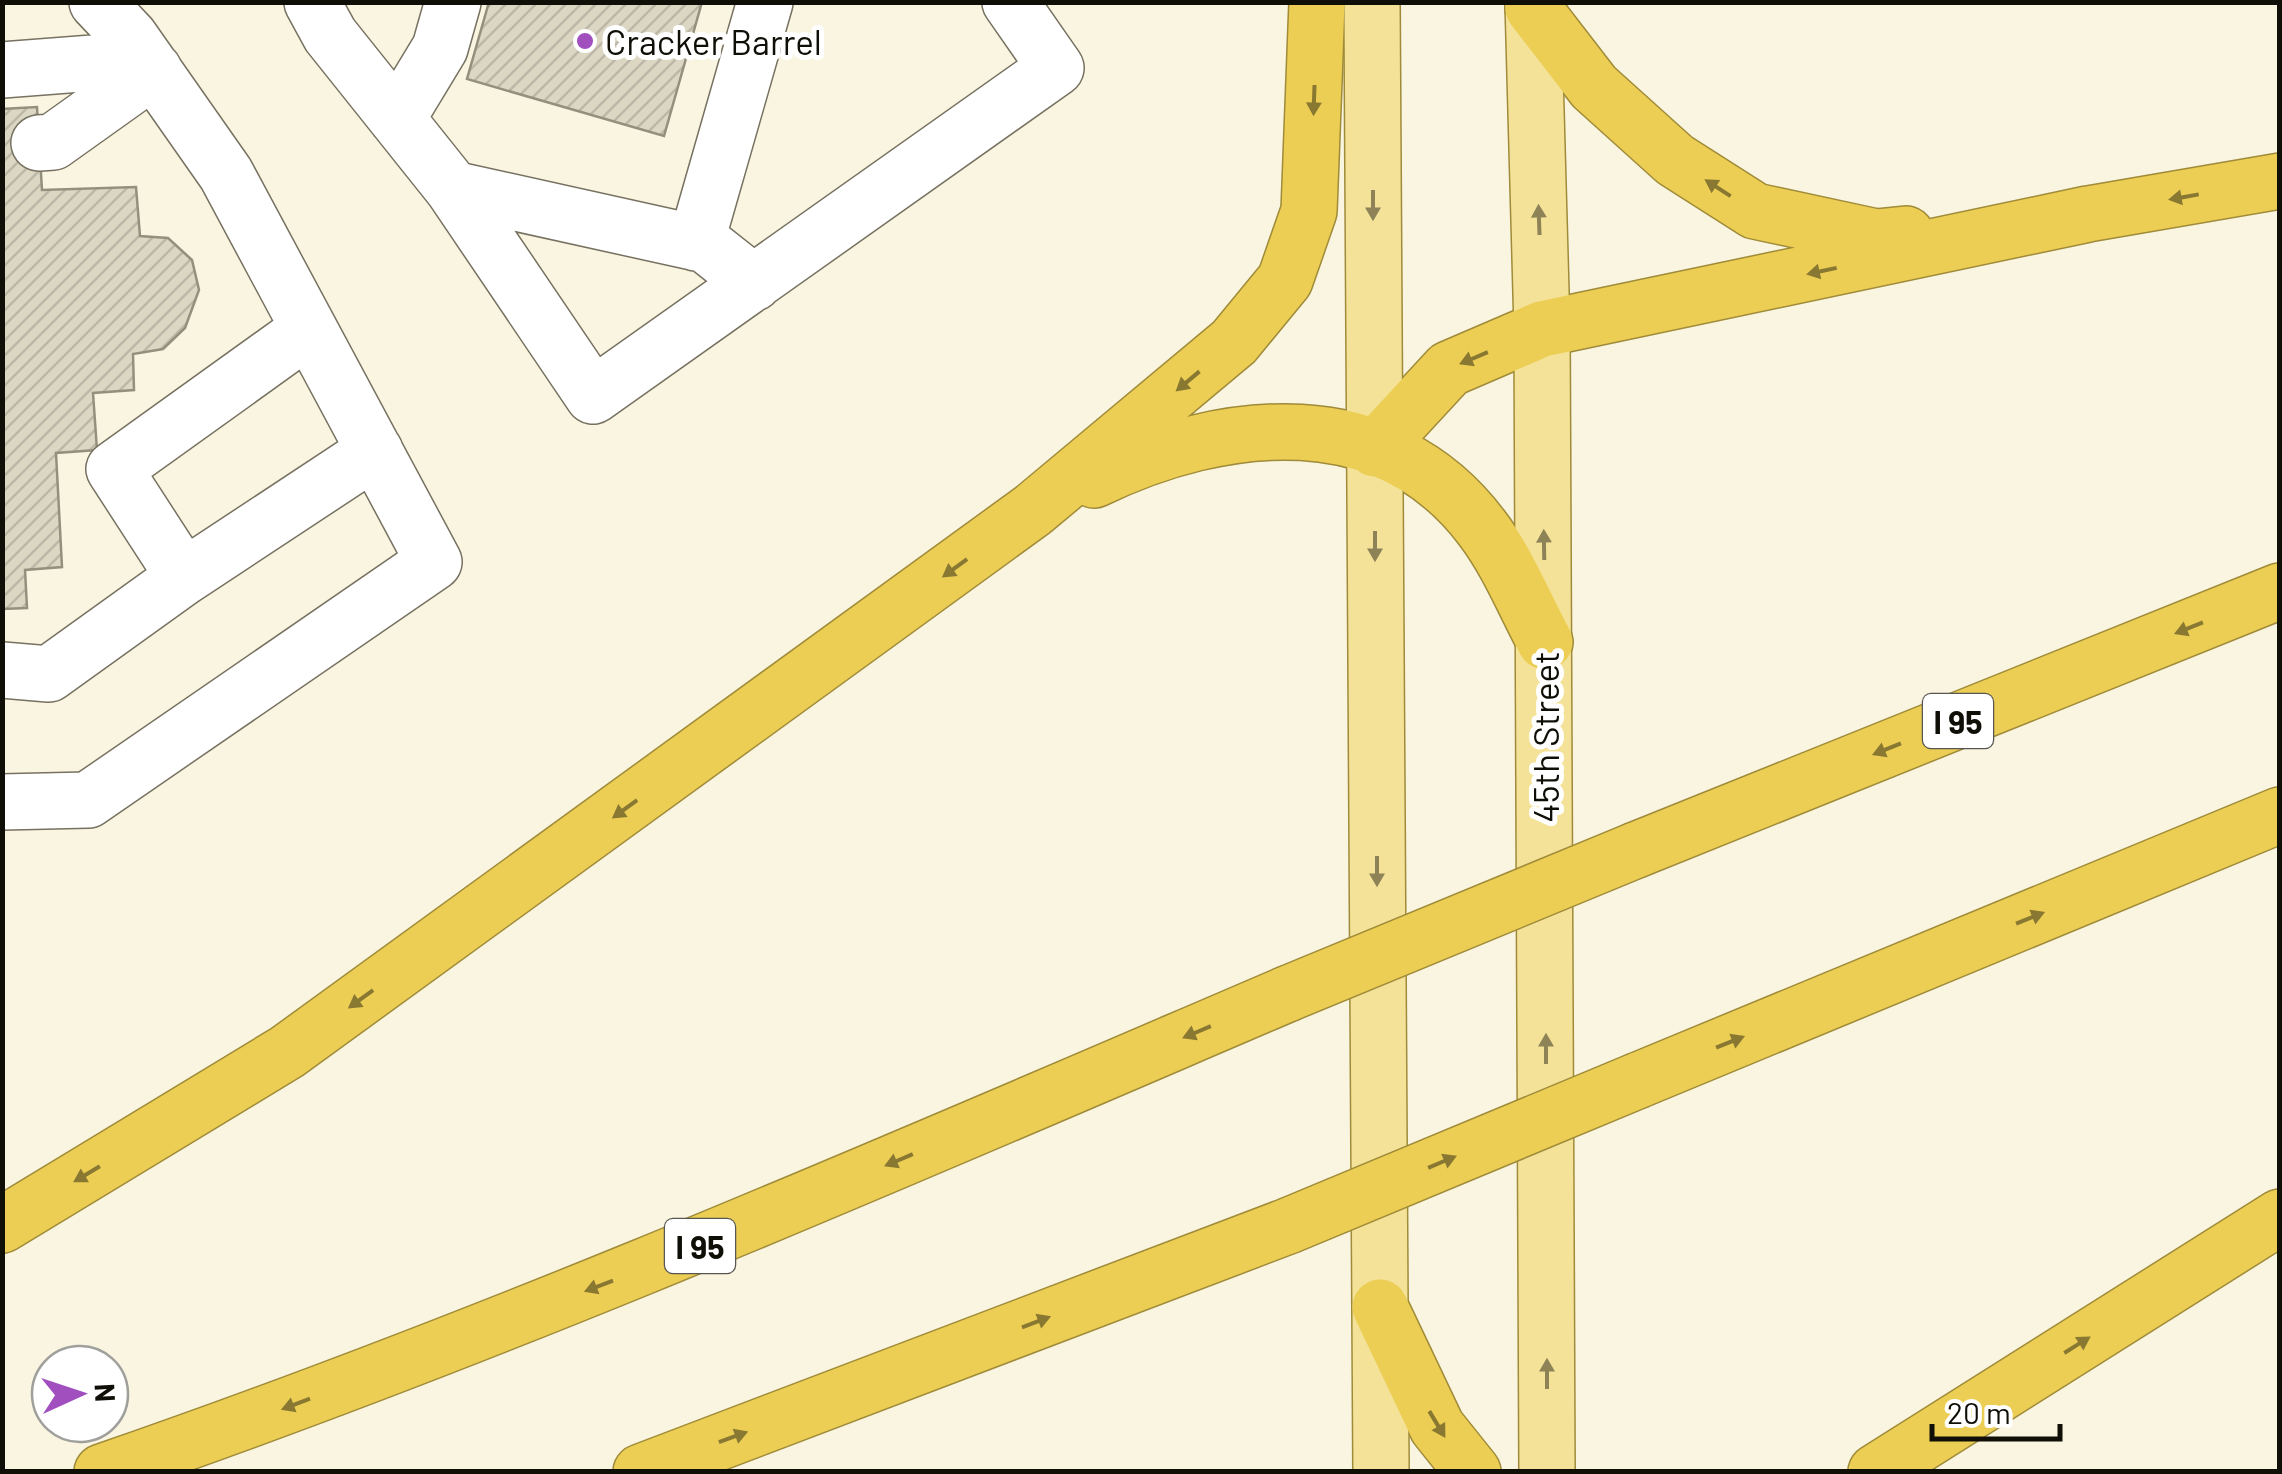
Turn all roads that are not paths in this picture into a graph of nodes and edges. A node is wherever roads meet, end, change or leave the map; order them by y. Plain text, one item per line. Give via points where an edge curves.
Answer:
1 (97, 2) edge
2 (312, 2) edge
3 (453, 2) edge
4 (765, 2) edge
5 (1010, 2) edge
6 (1317, 2) edge
7 (1372, 2) edge
8 (1533, 5) edge
9 (150, 64) junction
10 (2, 70) edge
11 (398, 119) junction
12 (39, 143) dead end
13 (2280, 181) edge
14 (453, 189) junction
15 (2088, 214) junction
16 (696, 243) junction
17 (754, 284) junction
18 (309, 328) junction
19 (1542, 329) junction
20 (1374, 449) junction
21 (375, 451) junction
22 (1033, 510) junction
23 (184, 577) junction
24 (2280, 591) edge
25 (1545, 642) junction
26 (2, 670) edge
27 (2, 802) edge
28 (2280, 816) edge
29 (2280, 1217) edge
30 (2, 1225) edge
31 (1380, 1307) junction
32 (102, 1472) edge
33 (641, 1472) edge
34 (1381, 1472) edge
35 (1474, 1472) edge
36 (1547, 1472) edge
37 (1876, 1472) edge

1 - 9 lane
2 - 11 lane via 330,35
3 - 11 lane via 440,48
4 - 16 lane
5 - 17 lane via 1056,68
6 -> 22 highway via 1309,211 1285,280 1234,342
7 -> 20 main road
15 -> 8 highway via 1876,238 1755,211 1675,160 1594,87
19 -> 8 main road, 45th Street
9 - 10 lane
9 - 12 lane via 53,142
9 - 18 lane via 226,174
11 - 14 lane
13 -> 15 highway
14 - 16 lane
14 - 17 lane via 593,396
15 -> 19 highway
16 - 17 lane
18 - 21 lane
18 - 23 lane via 114,469
19 -> 20 highway via 1449,369
25 -> 19 main road, 45th Street
20 - 22 highway via 1346,436 1211,437 1138,459
20 - 25 highway via 1426,470 1483,529
20 -> 31 main road
21 - 23 lane
21 - 27 lane via 434,562 88,800
22 -> 30 highway via 287,1052
23 - 26 lane via 49,674
24 -> 32 highway, I 95, bridge via 1287,994 671,1258
36 -> 25 main road, 45th Street
33 -> 28 highway, bridge via 1288,1226
37 -> 29 highway
31 - 34 main road
31 -> 35 highway via 1437,1428

